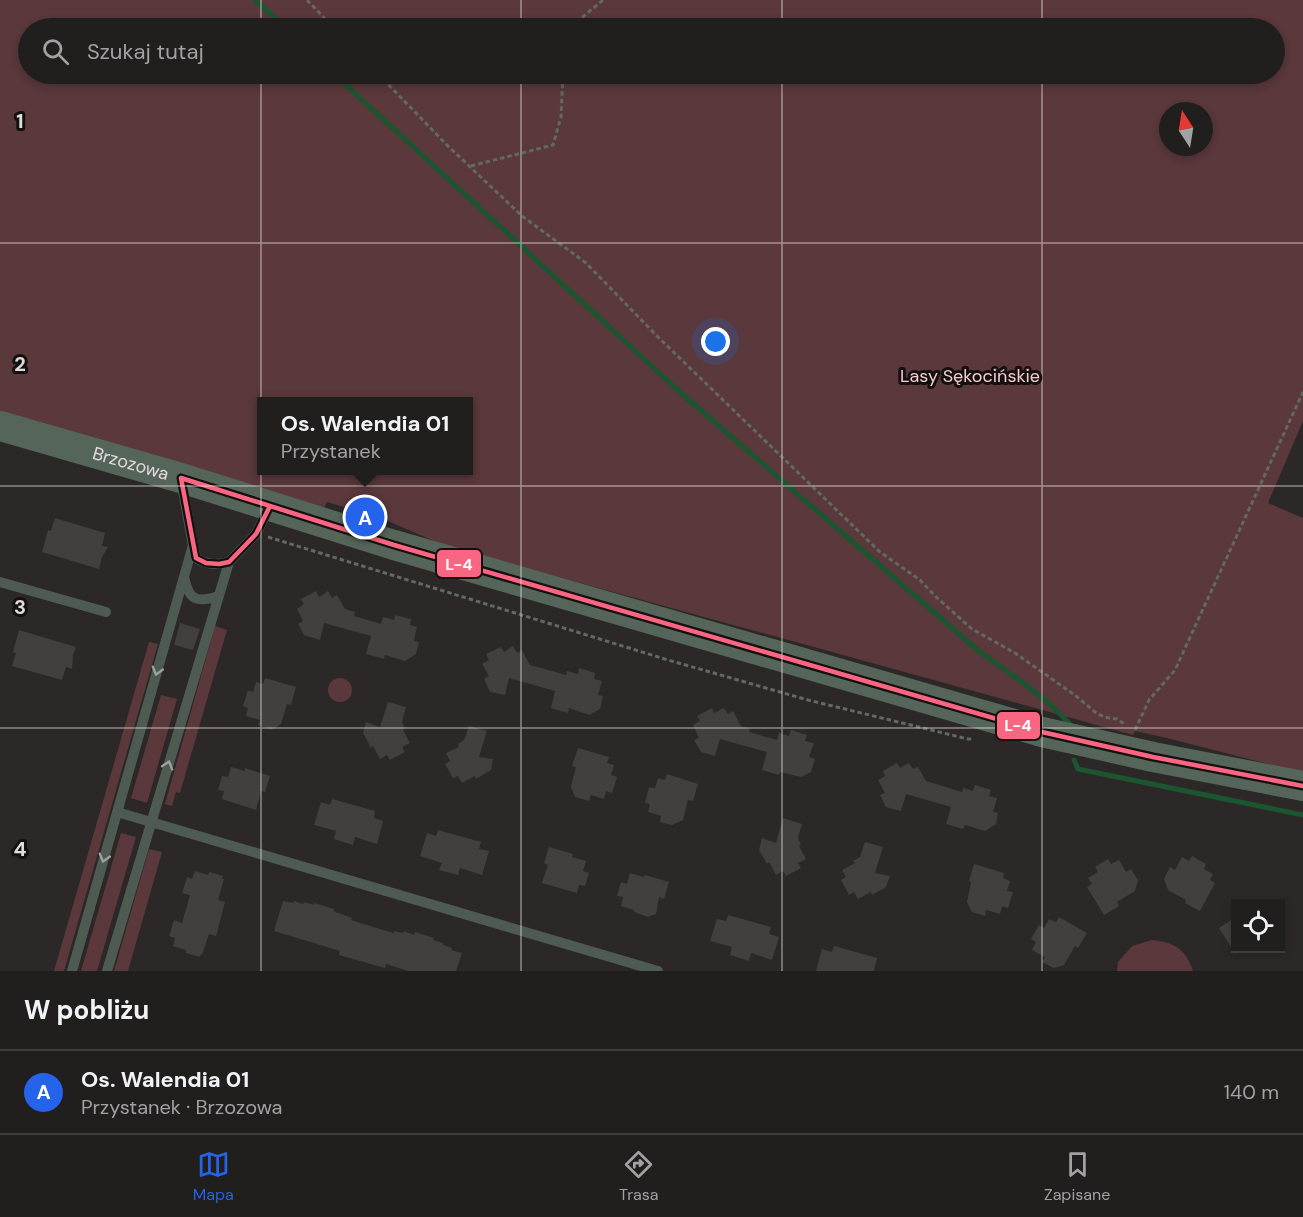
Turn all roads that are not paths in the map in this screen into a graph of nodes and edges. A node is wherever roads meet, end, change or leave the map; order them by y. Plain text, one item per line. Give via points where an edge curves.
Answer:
1 (0, 426) edge
2 (181, 478) junction
3 (270, 506) junction
4 (193, 545) junction
5 (229, 562) junction
6 (183, 577) junction
7 (0, 582) edge
8 (219, 596) junction
9 (106, 612) dead end
10 (1303, 786) edge
11 (117, 812) junction
12 (151, 821) junction
13 (72, 971) edge
14 (107, 971) edge
15 (658, 971) edge

1 - 2 street, Brzozowa
2 - 3 street, Brzozowa
2 - 4 lane
3 - 5 lane via 256,534
3 - 10 street, Brzozowa via 1041,732
4 - 5 lane via 196,558 206,564
4 - 6 lane
5 - 8 lane
6 - 8 lane via 189,595 196,599
6 -> 11 lane
7 - 9 lane
12 -> 8 lane
11 - 12 lane
11 -> 13 lane
12 - 14 lane
12 - 15 lane

